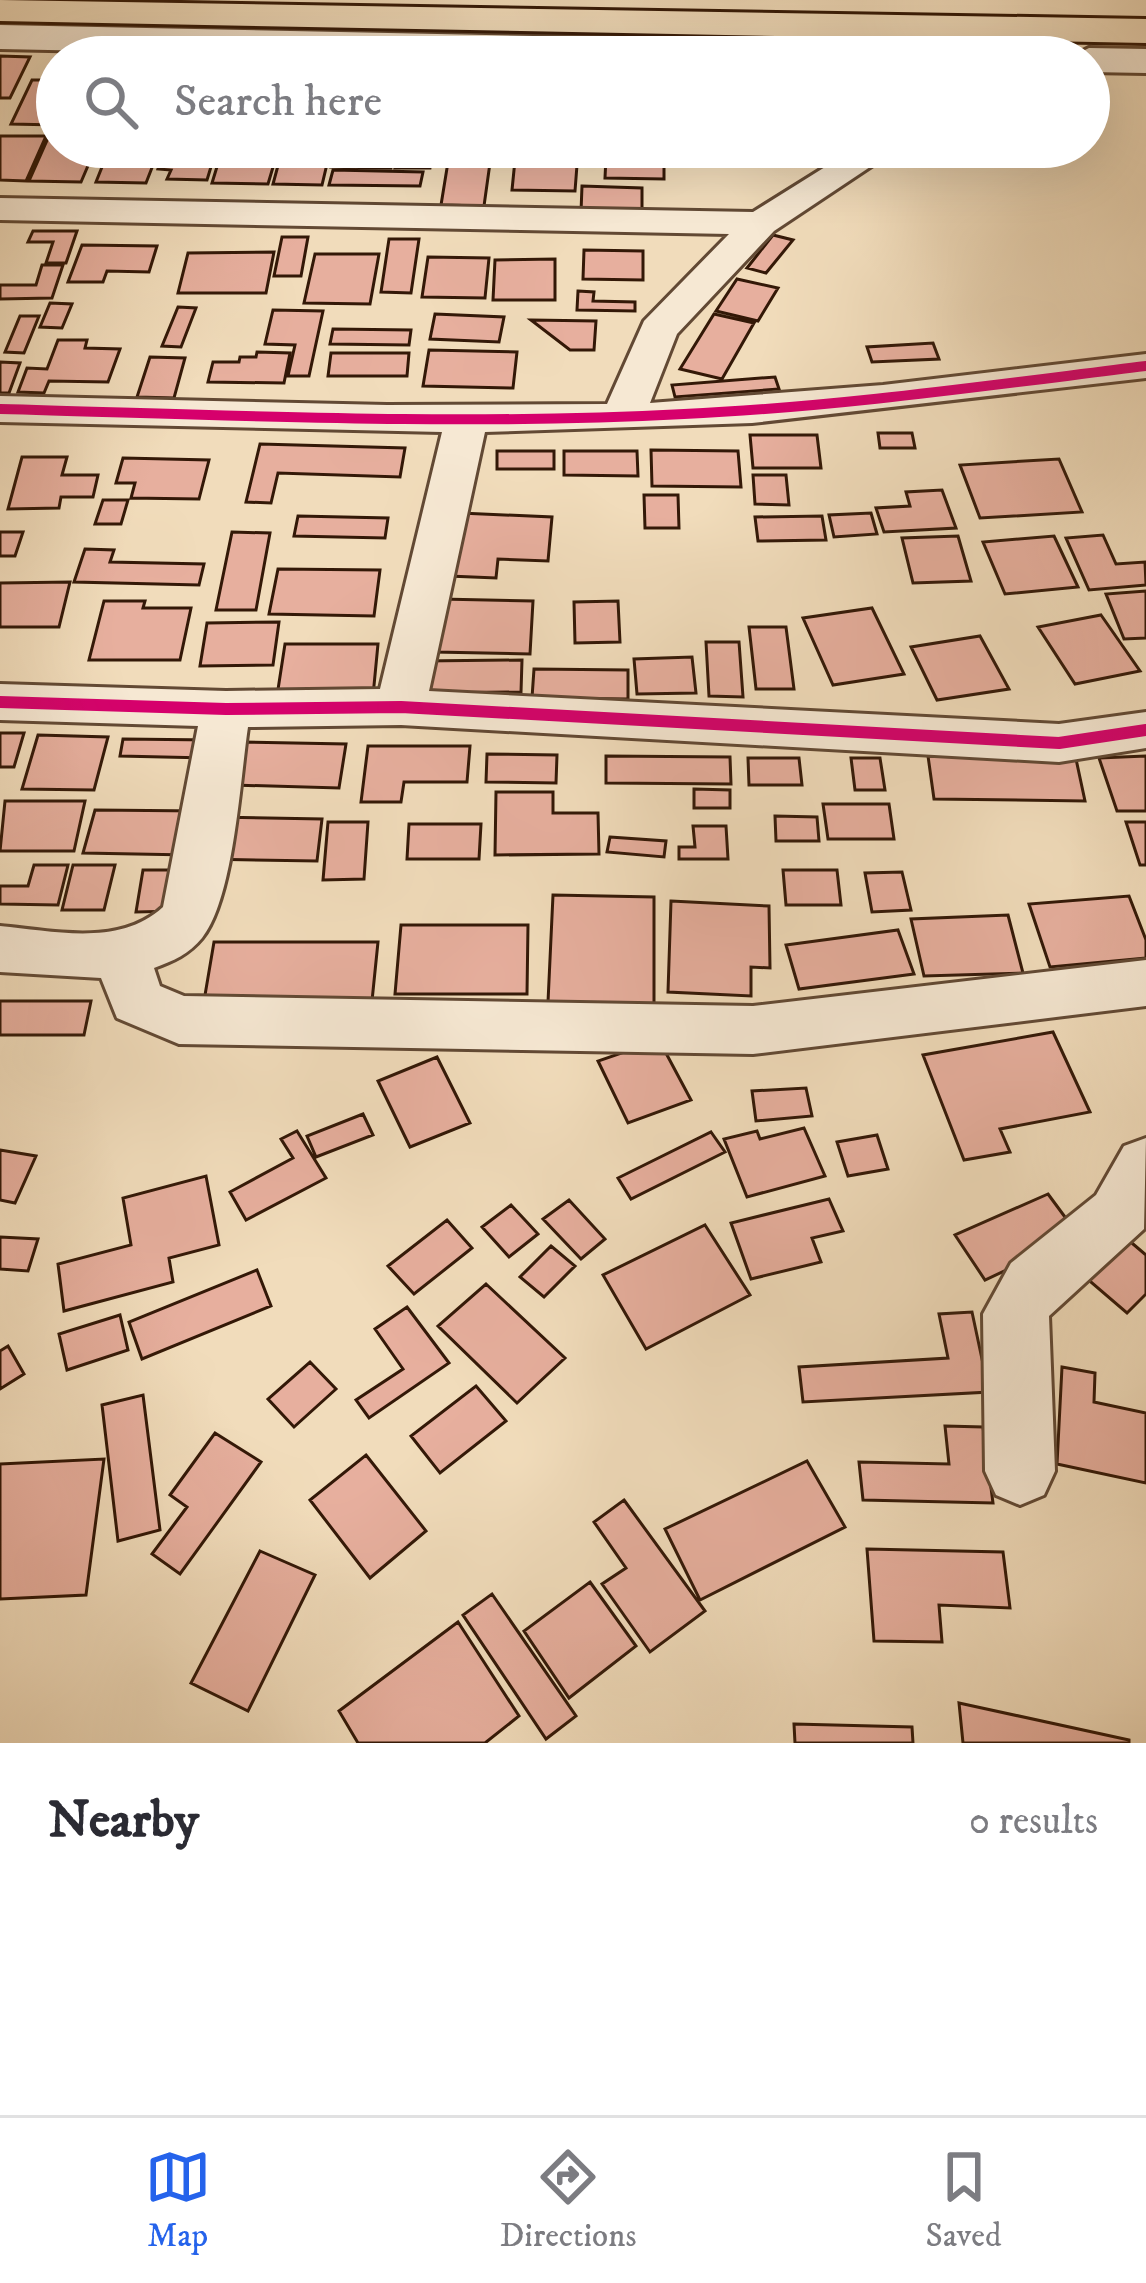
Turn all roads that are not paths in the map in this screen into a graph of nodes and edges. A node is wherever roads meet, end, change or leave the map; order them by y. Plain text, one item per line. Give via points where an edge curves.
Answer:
1 (1087, 0) edge
2 (1146, 1) edge
3 (0, 9) edge
4 (1146, 31) edge
5 (649, 36) edge
6 (1095, 36) edge
7 (0, 38) edge
8 (36, 38) edge
9 (1110, 61) edge
10 (1146, 62) edge
11 (849, 168) edge
12 (0, 208) edge
13 (761, 223) junction
14 (1146, 366) edge
15 (0, 409) edge
16 (623, 417) junction
17 (466, 419) junction
18 (0, 702) edge
19 (400, 707) junction
20 (226, 709) junction
21 (1146, 730) edge
22 (0, 949) edge
23 (122, 956) junction
24 (1146, 982) edge
25 (1146, 1165) edge
26 (1020, 1471) dead end

1 - 2 main road
3 - 5 main road
4 - 6 main road
7 - 8 street
9 - 10 street
11 - 13 street
12 - 13 street
13 - 16 street via 658,330
14 - 16 street via 866,401
15 - 17 street
16 - 17 street
17 - 19 street
18 - 20 street
19 - 20 street
19 - 21 street via 1059,742
20 - 23 street via 192,908 169,937
22 - 23 street
23 - 24 street via 137,1001 179,1020 753,1030
25 - 26 street via 1119,1214 1023,1290 1016,1314

